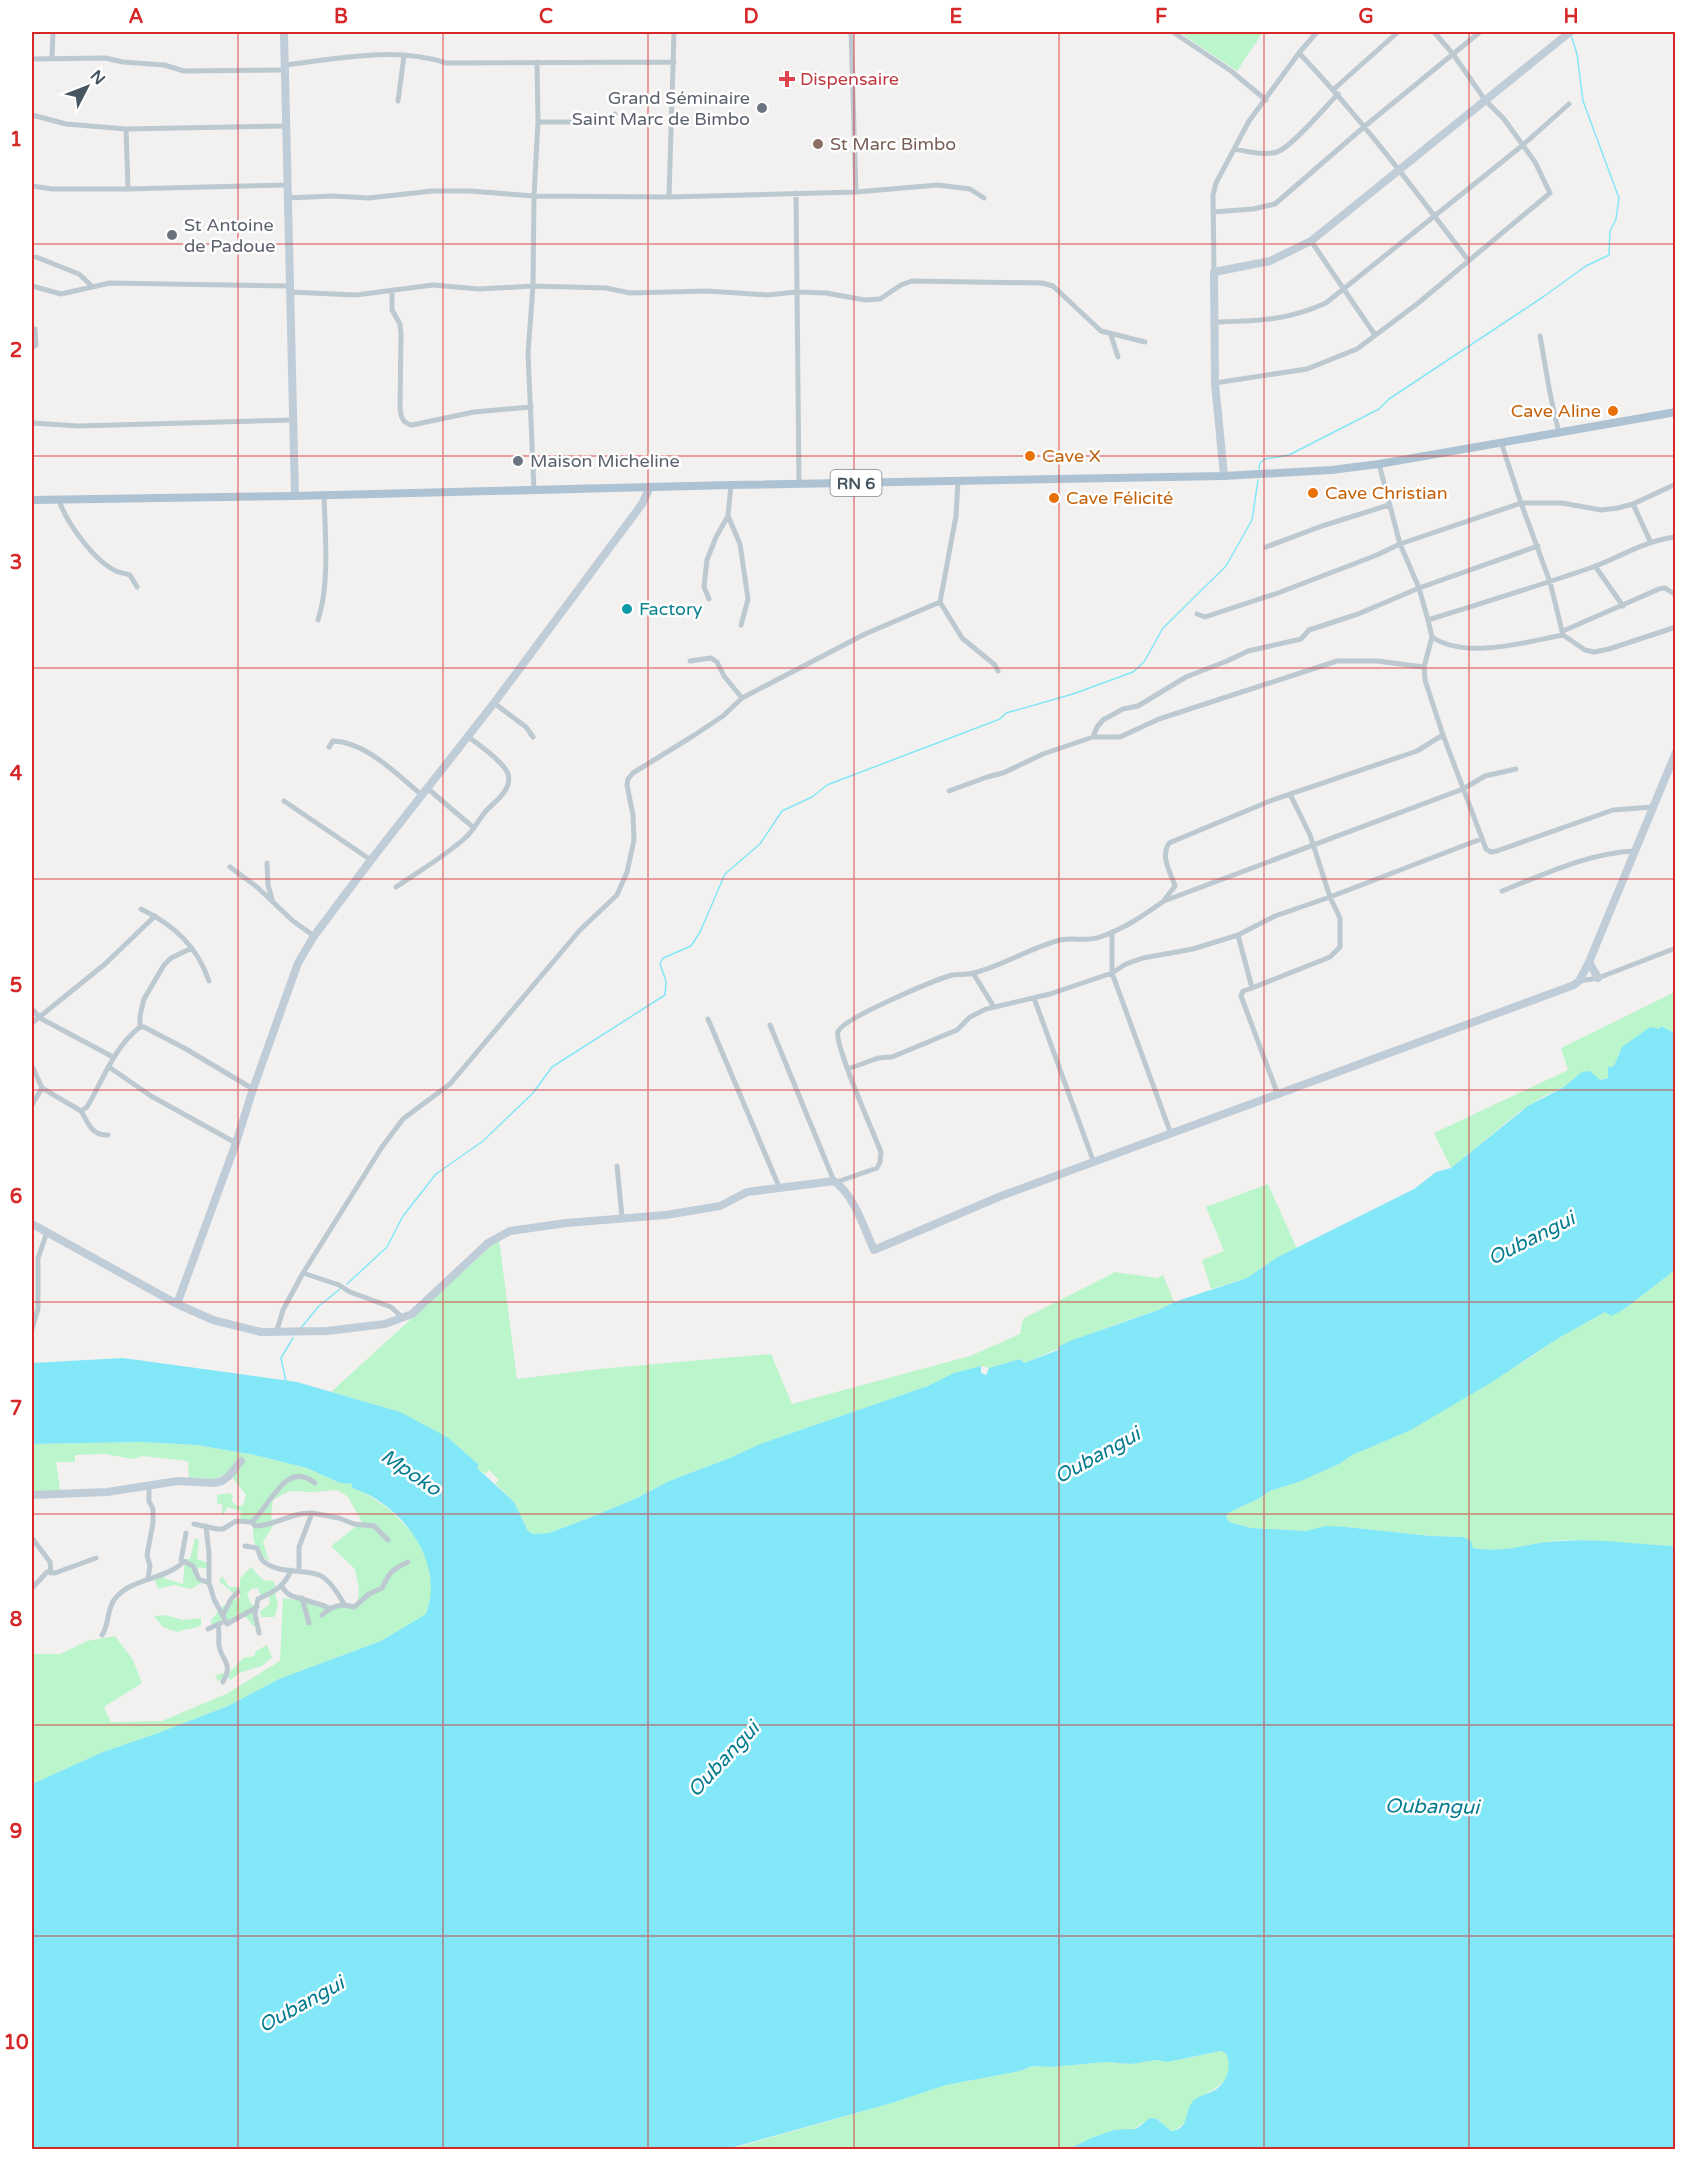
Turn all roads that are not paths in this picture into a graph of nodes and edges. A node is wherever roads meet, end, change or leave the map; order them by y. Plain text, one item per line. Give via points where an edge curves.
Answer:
1 (53, 32) edge
2 (284, 32) edge
3 (674, 32) edge
4 (851, 32) edge
5 (1173, 32) edge
6 (1317, 32) edge
7 (1398, 32) edge
8 (1434, 32) edge
9 (1480, 32) edge
10 (1568, 33) edge
11 (1299, 52) junction
12 (1453, 54) junction
13 (404, 56) junction
14 (52, 58) junction
15 (32, 59) edge
16 (537, 62) junction
17 (674, 62) junction
18 (1225, 63) dead end
19 (284, 67) junction
20 (1231, 71) junction
21 (1336, 92) junction
22 (1266, 100) junction
23 (1485, 100) junction
24 (398, 101) dead end
25 (1569, 104) dead end
26 (615, 114) dead end
27 (32, 115) edge
28 (538, 122) junction
29 (285, 126) junction
30 (1365, 126) junction
31 (126, 129) junction
32 (1523, 145) junction
33 (1234, 149) junction
34 (1400, 169) junction
35 (287, 185) junction
36 (32, 186) edge
37 (128, 189) junction
38 (856, 192) junction
39 (796, 194) junction
40 (534, 196) junction
41 (669, 197) junction
42 (287, 198) junction
43 (984, 198) dead end
44 (1213, 212) junction
45 (1434, 216) junction
46 (1311, 241) junction
47 (36, 257) dead end
48 (1468, 260) junction
49 (1214, 272) junction
50 (32, 286) edge
51 (533, 286) junction
52 (93, 287) junction
53 (289, 289) junction
54 (392, 290) junction
55 (1344, 291) junction
56 (796, 292) junction
57 (1215, 322) junction
58 (35, 328) dead end
59 (1111, 334) junction
60 (1375, 335) junction
61 (1540, 336) dead end
62 (1145, 342) dead end
63 (32, 348) edge
64 (1118, 357) dead end
65 (1215, 383) junction
66 (531, 407) junction
67 (1676, 412) edge
68 (292, 420) junction
69 (32, 423) edge
70 (1559, 432) junction
71 (1501, 442) junction
72 (1379, 464) junction
73 (1224, 476) junction
74 (958, 481) junction
75 (799, 484) junction
76 (1676, 484) edge
77 (731, 485) junction
78 (650, 487) junction
79 (534, 490) junction
80 (324, 495) junction
81 (295, 496) junction
82 (32, 500) edge
83 (59, 500) junction
84 (1521, 503) junction
85 (1633, 504) junction
86 (1389, 505) junction
87 (728, 516) junction
88 (1676, 537) edge
89 (1651, 543) junction
90 (1400, 544) junction
91 (1538, 546) junction
92 (1266, 547) dead end
93 (1595, 566) junction
94 (1550, 582) junction
95 (137, 587) dead end
96 (1419, 588) junction
97 (1676, 595) edge
98 (709, 599) dead end
99 (940, 602) junction
100 (1623, 606) junction
101 (1197, 614) dead end
102 (318, 620) dead end
103 (1428, 620) junction
104 (741, 625) dead end
105 (1676, 627) edge
106 (1563, 633) junction
107 (1432, 637) junction
108 (690, 661) dead end
109 (1424, 667) junction
110 (998, 671) dead end
111 (742, 698) junction
112 (494, 703) junction
113 (1443, 735) junction
114 (467, 736) junction
115 (533, 737) dead end
116 (1093, 737) junction
117 (329, 747) dead end
118 (1676, 752) edge
119 (1516, 769) dead end
120 (1463, 789) junction
121 (425, 791) junction
122 (949, 791) dead end
123 (1290, 795) junction
124 (284, 801) dead end
125 (1653, 807) junction
126 (474, 828) junction
127 (1481, 839) junction
128 (1313, 846) junction
129 (1635, 851) junction
130 (371, 861) junction
131 (267, 863) dead end
132 (230, 867) dead end
133 (396, 887) dead end
134 (1502, 891) dead end
135 (1330, 897) junction
136 (273, 900) junction
137 (1164, 900) junction
138 (141, 909) dead end
139 (155, 916) junction
140 (1112, 933) junction
141 (1238, 935) junction
142 (314, 936) junction
143 (192, 948) junction
144 (1676, 948) edge
145 (1589, 962) junction
146 (973, 973) junction
147 (1112, 973) junction
148 (1599, 978) junction
149 (209, 981) dead end
150 (1579, 981) junction
151 (1251, 988) junction
152 (1034, 998) junction
153 (994, 1007) junction
154 (32, 1009) edge
155 (40, 1018) junction
156 (708, 1019) dead end
157 (32, 1023) edge
158 (770, 1025) dead end
159 (140, 1027) junction
160 (113, 1057) junction
161 (32, 1066) edge
162 (109, 1067) junction
163 (848, 1070) junction
164 (42, 1088) junction
165 (253, 1089) junction
166 (1278, 1095) junction
167 (32, 1105) edge
168 (81, 1111) junction
169 (1171, 1134) junction
170 (108, 1135) dead end
171 (236, 1143) junction
172 (1095, 1163) junction
173 (617, 1166) dead end
174 (836, 1181) junction
175 (780, 1189) junction
176 (622, 1217) junction
177 (32, 1224) edge
178 (47, 1232) junction
179 (303, 1273) junction
180 (177, 1304) junction
181 (404, 1318) junction
182 (32, 1329) edge
183 (276, 1333) junction
184 (241, 1461) dead end
185 (315, 1483) dead end
186 (149, 1485) junction
187 (32, 1495) edge
188 (312, 1513) junction
189 (252, 1522) junction
190 (194, 1524) dead end
191 (206, 1526) junction
192 (186, 1533) dead end
193 (32, 1538) edge
194 (388, 1540) dead end
195 (245, 1546) dead end
196 (96, 1558) dead end
197 (183, 1562) junction
198 (408, 1562) dead end
199 (291, 1570) junction
200 (300, 1572) junction
201 (51, 1573) junction
202 (148, 1578) junction
203 (209, 1583) junction
204 (282, 1587) junction
205 (32, 1588) edge
206 (238, 1592) dead end
207 (302, 1598) junction
208 (344, 1604) junction
209 (257, 1607) junction
210 (329, 1609) junction
211 (322, 1615) dead end
212 (224, 1618) junction
213 (309, 1623) dead end
214 (218, 1625) junction
215 (208, 1629) dead end
216 (259, 1634) dead end
217 (102, 1635) dead end
218 (223, 1682) dead end

1 - 14 street
2 - 19 street
3 - 17 street
4 - 38 street
5 - 20 street
6 - 11 street
7 - 21 street
8 - 12 street
9 - 12 street
10 - 23 street
11 - 21 street
11 - 22 street
12 - 23 street
12 - 30 street
13 - 16 street via 446,63
13 - 19 street via 360,57
13 - 24 street
14 - 15 street
14 - 19 street via 105,58 184,70
16 - 17 street
16 - 28 street
17 - 41 street
18 - 20 street
19 - 29 street
20 - 22 street
21 - 30 street
21 - 33 street via 1276,153
22 - 33 street
23 - 32 street
23 - 34 street
25 - 32 street
26 - 28 street via 601,122
27 - 31 street via 66,124
28 - 40 street
29 - 31 street
29 - 35 street
30 - 34 street
30 - 44 street via 1275,204
31 - 37 street
32 - 45 street
32 - 48 street via 1550,193
33 - 44 street via 1216,183
34 - 45 street
34 - 46 street
35 - 37 street
35 - 42 street
36 - 37 street
38 - 39 street
38 - 43 street via 938,184 970,189
39 - 41 street
39 - 56 street
40 - 41 street
40 - 42 street via 432,191 369,198
40 - 51 street
42 - 53 street
44 - 49 street
45 - 48 street
45 - 55 street
46 - 49 street via 1270,261
46 - 55 street
47 - 52 street via 79,274
48 - 60 street
49 - 57 street
50 - 52 street via 61,294
51 - 54 street via 479,289 433,285
51 - 56 street via 606,288 630,293
51 - 66 street via 528,353
52 - 53 street via 110,283
53 - 54 street via 356,295
53 - 68 street
54 - 66 street via 392,310 401,333 400,408 405,422 412,425 474,412
55 - 57 street via 1298,315 1270,321
55 - 60 street
56 - 59 street via 865,300 880,299 912,281 1042,283 1053,286 1093,325
56 - 75 street
57 - 65 street
58 - 63 street via 36,345
59 - 62 street
59 - 64 street
60 - 65 street via 1357,349 1307,369
61 - 70 street
65 - 73 street
66 - 79 street
67 - 70 main road, RN 6
68 - 69 street via 78,426
68 - 81 street
70 - 71 main road, RN 6
71 - 72 main road, RN 6
71 - 84 street
72 - 73 main road, RN 6
72 - 86 street
73 - 74 main road, RN 6
74 - 75 main road, RN 6
74 - 99 street via 956,516
75 - 77 main road, RN 6
76 - 85 street
77 - 78 main road, RN 6
77 - 87 street
78 - 79 main road, RN 6
78 - 112 street via 642,504
79 - 80 main road, RN 6
80 - 81 main road, RN 6
80 - 102 street via 325,564
81 - 83 main road, RN 6
82 - 83 main road, RN 6
83 - 95 street via 66,518 87,546 114,570 130,574
84 - 85 street via 1562,503 1601,510
84 - 90 street
84 - 91 street
85 - 89 street
86 - 90 street
86 - 92 street
87 - 98 street via 707,560 704,587
87 - 104 street via 740,544 748,599
88 - 89 street
89 - 93 street
90 - 96 street
90 - 101 street via 1278,593 1205,617
91 - 94 street
91 - 96 street
93 - 94 street
93 - 100 street
94 - 103 street
94 - 106 street
96 - 103 street
96 - 116 street via 1309,630 1301,639 1248,651 1186,677 1138,706 1103,720
97 - 100 street via 1659,589
99 - 110 street via 962,638
99 - 111 street via 865,634
100 - 106 street
103 - 107 street
105 - 106 street via 1594,652
106 - 107 street via 1483,648 1449,645
107 - 109 street
108 - 111 street via 711,658 717,662
109 - 113 street
109 - 116 street via 1337,661 1160,719 1120,737
111 - 179 street via 723,716 628,779 634,840 617,895 580,930 450,1084 404,1119 359,1180
112 - 114 street
112 - 115 street
113 - 120 street
113 - 123 street via 1417,751
114 - 121 street
114 - 126 street via 504,767 509,784
116 - 122 street
117 - 121 street via 333,741 342,741 362,750
118 - 125 street
119 - 120 street via 1485,776
120 - 127 street
120 - 128 street
121 - 126 street
121 - 130 street
123 - 128 street
123 - 137 street via 1169,843 1165,860 1174,886
124 - 130 street
125 - 127 street via 1614,810 1497,851 1486,849
125 - 129 street
126 - 133 street via 439,859
127 - 135 street
128 - 135 street
128 - 137 street
129 - 134 street via 1604,854
129 - 145 street
130 - 142 street
131 - 136 street
132 - 136 street
135 - 141 street via 1275,916
135 - 151 street via 1340,918 1340,947 1330,957
136 - 142 street
137 - 140 street
138 - 139 street
139 - 143 street via 173,927
139 - 155 street
140 - 146 street via 1097,939 1064,939 1041,945
140 - 147 street
141 - 147 street via 1193,949 1143,958
141 - 151 street
142 - 165 street via 298,963
143 - 149 street
143 - 159 street via 164,965 144,999
144 - 148 street
145 - 148 street
145 - 150 street
146 - 153 street
146 - 163 street via 952,975 842,1025 837,1033
147 - 152 street
147 - 169 street
148 - 150 street
150 - 166 street
151 - 166 street via 1240,996
152 - 153 street
152 - 172 street
153 - 163 street via 970,1017 957,1030
154 - 155 street
155 - 157 street
155 - 160 street
156 - 175 street
158 - 174 street
159 - 160 street
159 - 165 street
160 - 162 street
161 - 164 street
162 - 168 street
162 - 171 street via 151,1096
163 - 174 street via 881,1152 877,1168
164 - 167 street
164 - 168 street
165 - 171 street
166 - 169 street
168 - 170 street via 89,1127
169 - 172 street
171 - 180 street
172 - 174 street via 1001,1196 874,1250 850,1200
173 - 176 street
174 - 175 street
175 - 176 street via 747,1192 720,1206
176 - 181 street via 501,1234 420,1309
177 - 178 street
178 - 180 street
178 - 182 street via 39,1258 38,1310
179 - 181 street via 391,1307
179 - 183 street via 283,1310
180 - 183 street via 228,1325
181 - 183 street via 327,1331
184 - 186 street via 222,1481
185 - 189 street via 304,1476 288,1479
186 - 187 street via 107,1492
186 - 202 street via 153,1523 147,1555
188 - 189 street via 266,1526 255,1526
188 - 194 street via 374,1526
188 - 200 street via 299,1547
189 - 191 street via 236,1521 223,1529
190 - 191 street
191 - 203 street
192 - 197 street
193 - 201 street via 50,1562
195 - 199 street via 257,1548 267,1563
196 - 201 street
197 - 202 street
197 - 203 street via 193,1566 199,1579
198 - 208 street via 394,1569 384,1579 382,1588 354,1607
199 - 200 street
199 - 204 street
200 - 208 street via 320,1575
201 - 205 street via 43,1575
202 - 217 street via 115,1599
203 - 212 street
204 - 207 street
204 - 209 street via 258,1599
206 - 212 street
207 - 210 street
207 - 213 street
208 - 210 street
209 - 212 street via 227,1624
209 - 216 street
210 - 211 street
212 - 214 street
214 - 215 street
214 - 218 street via 219,1649 228,1668

